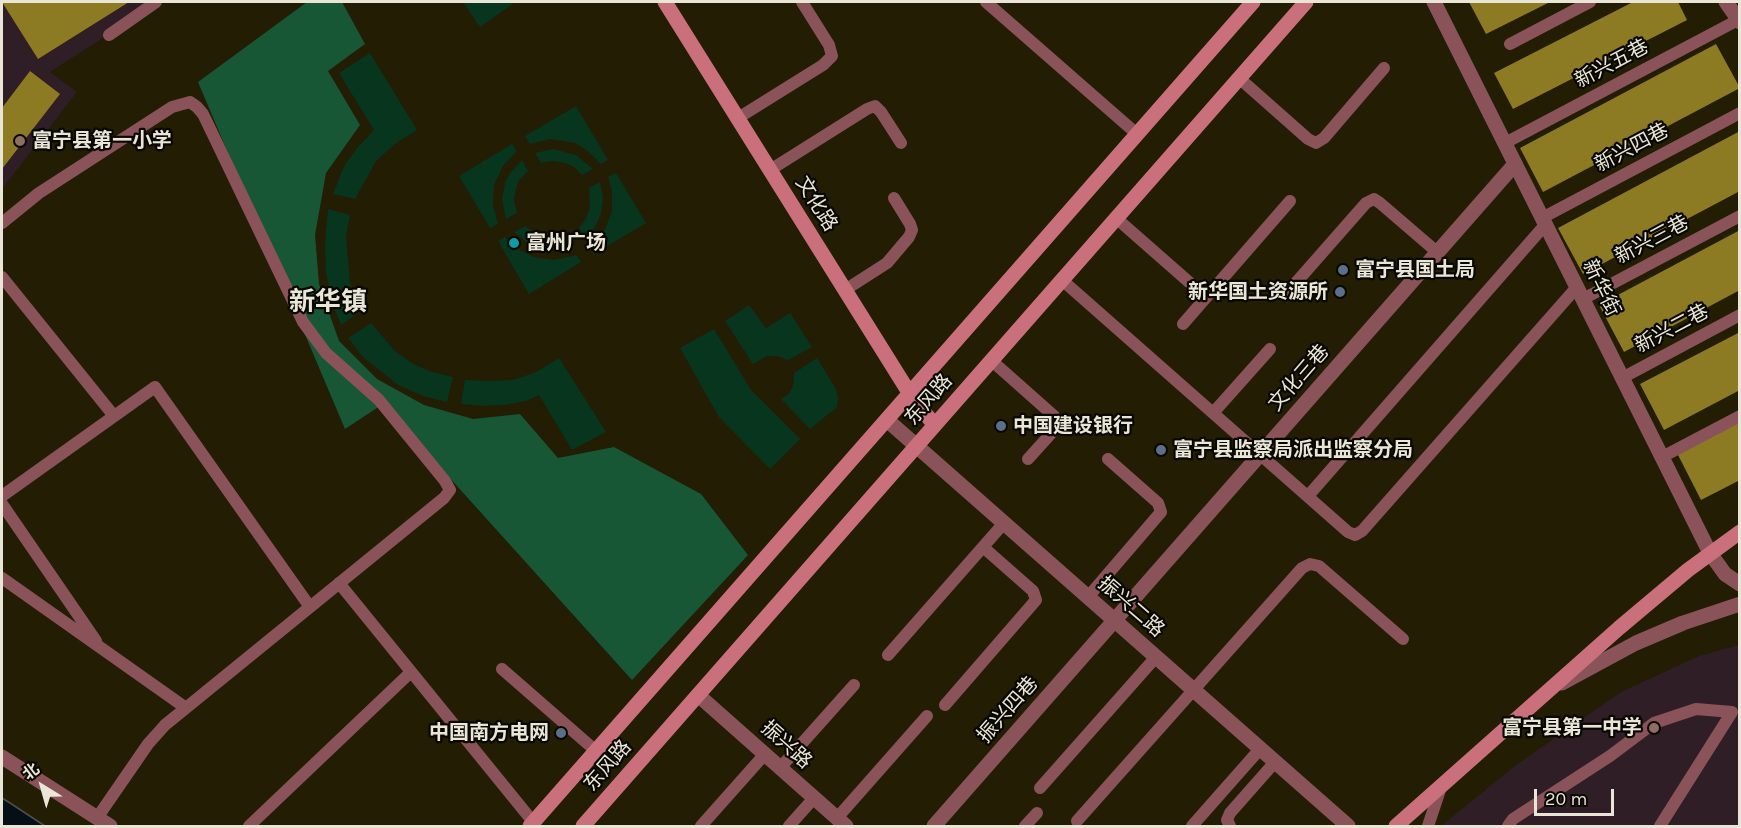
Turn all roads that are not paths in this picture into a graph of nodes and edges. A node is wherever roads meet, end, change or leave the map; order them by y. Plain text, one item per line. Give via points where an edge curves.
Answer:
1 (156, 2) edge
2 (665, 2) edge
3 (802, 2) edge
4 (986, 2) edge
5 (1253, 2) edge
6 (1306, 2) edge
7 (1434, 2) edge
8 (1590, 2) edge
9 (1735, 13) edge
10 (109, 34) dead end
11 (1510, 44) dead end
12 (1384, 68) dead end
13 (1239, 78) junction
14 (1740, 113) edge
15 (738, 118) junction
16 (1137, 134) junction
17 (901, 143) dead end
18 (1505, 143) junction
19 (1515, 164) junction
20 (770, 170) junction
21 (894, 198) dead end
22 (1290, 201) dead end
23 (1740, 216) edge
24 (1116, 218) junction
25 (1544, 221) junction
26 (2, 223) edge
27 (1437, 252) junction
28 (2, 277) edge
29 (1062, 280) junction
30 (845, 290) junction
31 (1580, 293) junction
32 (1286, 294) dead end
33 (1206, 297) junction
34 (1740, 315) edge
35 (1183, 324) dead end
36 (1269, 349) dead end
37 (992, 361) junction
38 (1622, 378) junction
39 (910, 393) junction
40 (1213, 413) junction
41 (114, 416) junction
42 (1740, 416) edge
43 (886, 420) junction
44 (935, 425) junction
45 (916, 446) junction
46 (1260, 455) junction
47 (1662, 457) junction
48 (1028, 459) dead end
49 (1107, 459) dead end
50 (2, 495) edge
51 (1308, 496) junction
52 (2, 504) edge
53 (1004, 523) junction
54 (1740, 532) edge
55 (983, 547) junction
56 (1710, 553) junction
57 (2, 578) edge
58 (339, 583) junction
59 (1740, 584) edge
60 (1088, 597) junction
61 (1740, 604) edge
62 (310, 607) junction
63 (1114, 620) junction
64 (1403, 639) dead end
65 (100, 648) junction
66 (888, 655) dead end
67 (1156, 657) junction
68 (502, 669) dead end
69 (411, 672) junction
70 (854, 685) dead end
71 (1193, 689) junction
72 (1547, 693) junction
73 (698, 695) junction
74 (945, 705) dead end
75 (186, 708) junction
76 (927, 716) dead end
77 (1260, 749) junction
78 (596, 751) junction
79 (765, 754) junction
80 (2, 757) edge
81 (1275, 762) junction
82 (780, 768) junction
83 (1441, 787) junction
84 (1040, 788) dead end
85 (814, 798) junction
86 (1037, 813) dead end
87 (97, 818) junction
88 (1077, 821) dead end
89 (842, 822) edge
90 (532, 825) edge
91 (110, 826) edge
92 (249, 826) edge
93 (583, 826) edge
94 (701, 826) edge
95 (789, 826) edge
96 (934, 826) edge
97 (1025, 826) edge
98 (1192, 826) edge
99 (1230, 826) edge
100 (1348, 826) edge
101 (1396, 826) edge
102 (1428, 826) edge
103 (1508, 826) edge
104 (1660, 826) edge

1 - 10 lane
2 - 15 main road, 文化路
3 - 15 lane via 832,56 824,65
4 - 16 lane
5 - 16 main road, 东风路
6 - 13 main road, 东风路
7 - 18 street, 新华街
8 - 11 lane
9 - 18 lane, 新兴五巷
12 - 13 lane via 1324,138 1316,142
13 - 24 main road, 东风路
14 - 25 lane, 新兴四巷
15 - 20 main road, 文化路
16 - 39 main road, 东风路
17 - 20 lane via 875,106
18 - 19 street, 新华街
19 - 25 street, 新华街
19 - 27 street, 文化三巷
20 - 30 main road, 文化路
21 - 30 lane via 910,224 909,237 887,263
22 - 33 lane
23 - 31 lane, 新兴三巷
24 - 29 main road, 东风路
24 - 33 lane
25 - 31 street, 新华街
25 - 51 lane
26 - 58 lane via 39,193 172,107 190,102 197,106 303,322 326,353 379,400 450,490
27 - 32 lane via 1374,199 1366,203
27 - 46 street, 文化三巷
28 - 41 lane
29 - 37 main road, 东风路
29 - 40 lane
30 - 39 main road, 文化路
31 - 38 street, 新华街
31 - 51 lane via 1359,534 1348,532
33 - 35 lane
34 - 38 lane, 新兴二巷
36 - 40 lane
37 - 44 main road, 东风路
37 - 48 lane via 1057,422
38 - 47 street, 新华街
39 - 43 main road, 东风路
39 - 44 main road, 文化路
40 - 46 lane
41 - 50 lane
41 - 62 lane via 155,387
42 - 47 lane
43 - 45 street, 振兴二路
43 - 78 main road, 东风路
44 - 45 main road, 东风路
45 - 53 street, 振兴二路
45 - 73 main road, 东风路
46 - 51 lane
46 - 63 street, 文化三巷
47 - 56 street, 新华街
49 - 60 lane via 1158,503 1161,512
52 - 65 lane
53 - 55 lane
53 - 60 street, 振兴二路
54 - 56 main road
55 - 66 lane
55 - 74 lane via 1033,591 1036,600
56 - 59 street, 新华街 via 1725,574
56 - 72 main road
57 - 65 lane
58 - 62 lane
58 - 69 lane
60 - 63 street, 振兴二路
61 - 72 street via 1636,643
62 - 75 lane
63 - 67 street, 振兴二路
63 - 96 street, 振兴四巷
64 - 71 lane via 1325,570 1310,564 1294,574
65 - 75 lane
67 - 71 street, 振兴二路
67 - 84 lane
68 - 78 lane
69 - 90 lane
69 - 92 lane
70 - 82 lane
71 - 77 street, 振兴二路
71 - 88 lane
72 - 83 main road
73 - 79 street, 振兴路
73 - 93 main road, 东风路
75 - 87 lane via 156,734
76 - 89 lane
77 - 81 street, 振兴二路
77 - 98 lane
78 - 90 main road, 东风路
79 - 82 street, 振兴路
79 - 94 lane
80 - 87 street
81 - 99 lane via 1230,813
81 - 100 street, 振兴二路
82 - 85 street, 振兴路
83 - 101 main road
83 - 102 lane
85 - 89 street, 振兴路
85 - 95 lane
86 - 97 lane
87 - 91 street
103 - 104 lane via 1654,723 1696,709 1732,712

